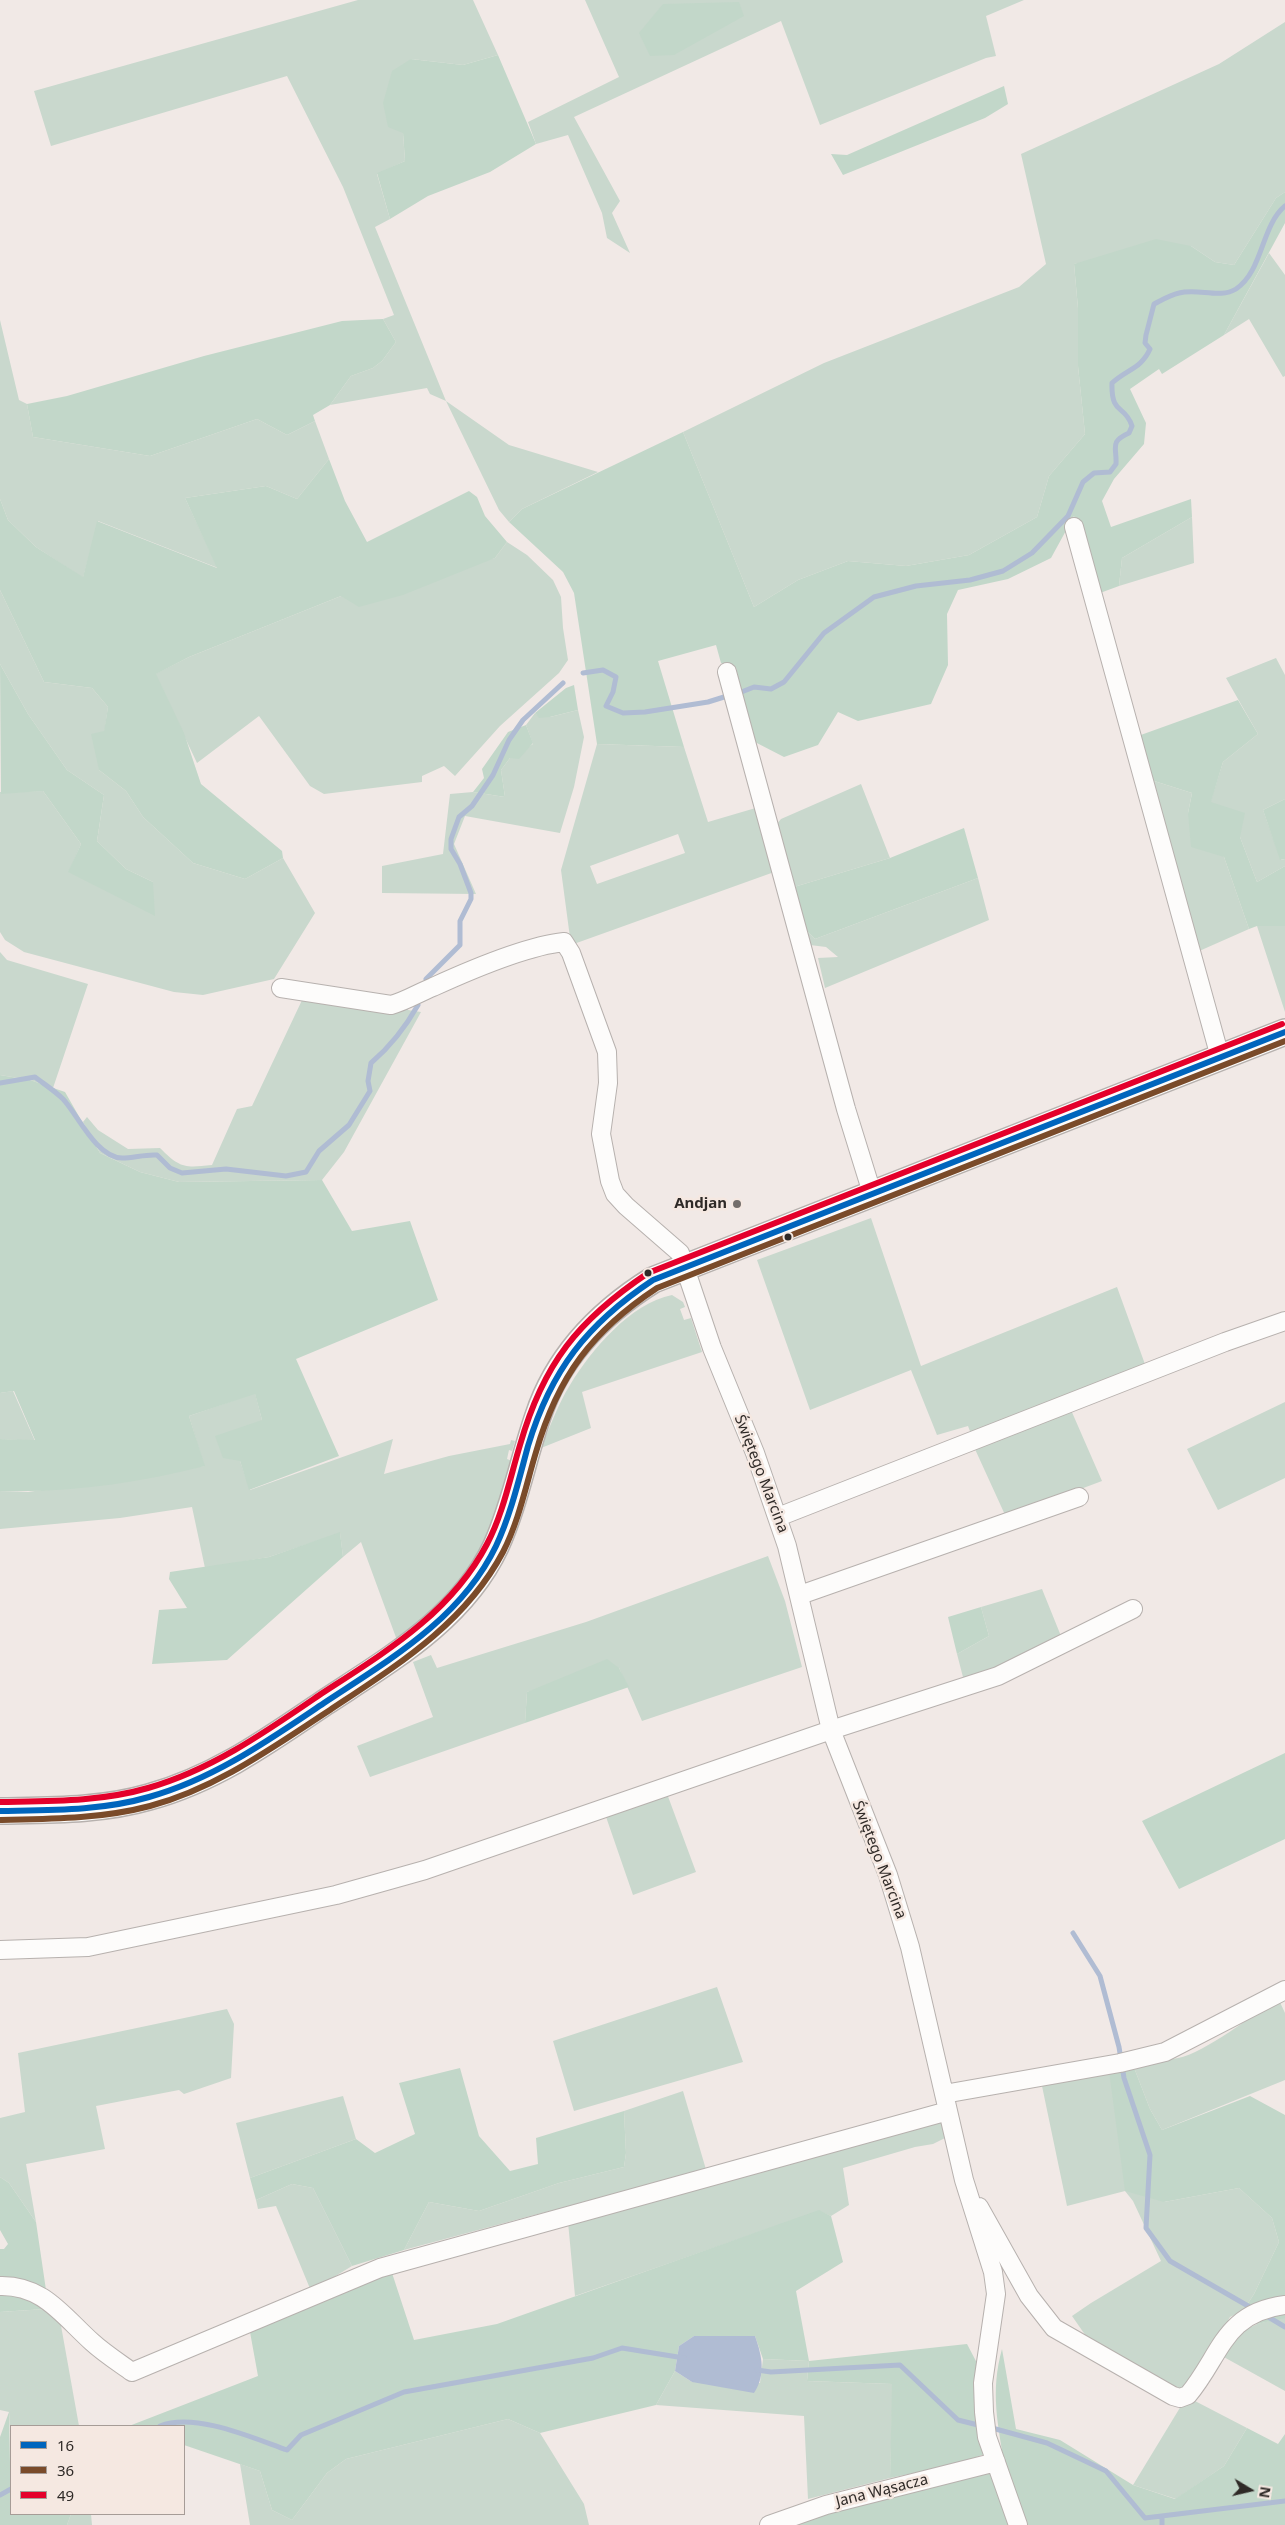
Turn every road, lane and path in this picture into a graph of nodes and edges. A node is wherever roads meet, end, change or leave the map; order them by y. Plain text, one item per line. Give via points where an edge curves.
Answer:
1 (1074, 527) dead end
2 (727, 672) dead end
3 (281, 988) dead end
4 (1285, 1032) edge
5 (1220, 1057) junction
6 (872, 1193) junction
7 (685, 1266) junction
8 (1285, 1321) edge
9 (1079, 1497) dead end
10 (778, 1517) junction
11 (800, 1595) junction
12 (1133, 1608) dead end
13 (831, 1730) junction
14 (0, 1811) edge
15 (0, 1950) edge
16 (1285, 1990) edge
17 (944, 2094) junction
18 (948, 2112) junction
19 (964, 2180) junction
20 (0, 2286) edge
21 (1285, 2305) edge
22 (996, 2462) junction
23 (769, 2525) edge
24 (1018, 2525) edge

1 - 5 street
2 - 6 street via 846,1109
3 - 7 street, Świętego Marcina via 391,1006 460,975 536,948 564,942 607,1052 608,1083 601,1134 610,1181 615,1194 680,1253
4 - 5 street
5 - 6 street
6 - 7 street
7 - 10 street, Świętego Marcina via 712,1348
7 - 14 street via 629,1295 587,1332 573,1350 538,1414 496,1546 469,1590 426,1633 264,1744 228,1766 181,1788 128,1802
8 - 10 street
9 - 11 street
10 - 11 street, Świętego Marcina
11 - 13 street, Świętego Marcina
12 - 13 street via 998,1676
13 - 15 street via 425,1870 336,1895 88,1947
13 - 17 street, Świętego Marcina via 897,1902
16 - 17 street via 1165,2052
17 - 18 street, Świętego Marcina
18 - 19 street, Świętego Marcina
18 - 20 street via 380,2268 132,2372 93,2343 40,2294 18,2286
19 - 21 street via 1029,2296 1054,2328 1173,2396 1188,2395 1221,2342 1246,2318 1274,2306
19 - 22 street, Świętego Marcina via 993,2272 996,2294 984,2392 987,2437
22 - 23 street, Jana Wąsacza via 826,2505
22 - 24 street, Świętego Marcina

